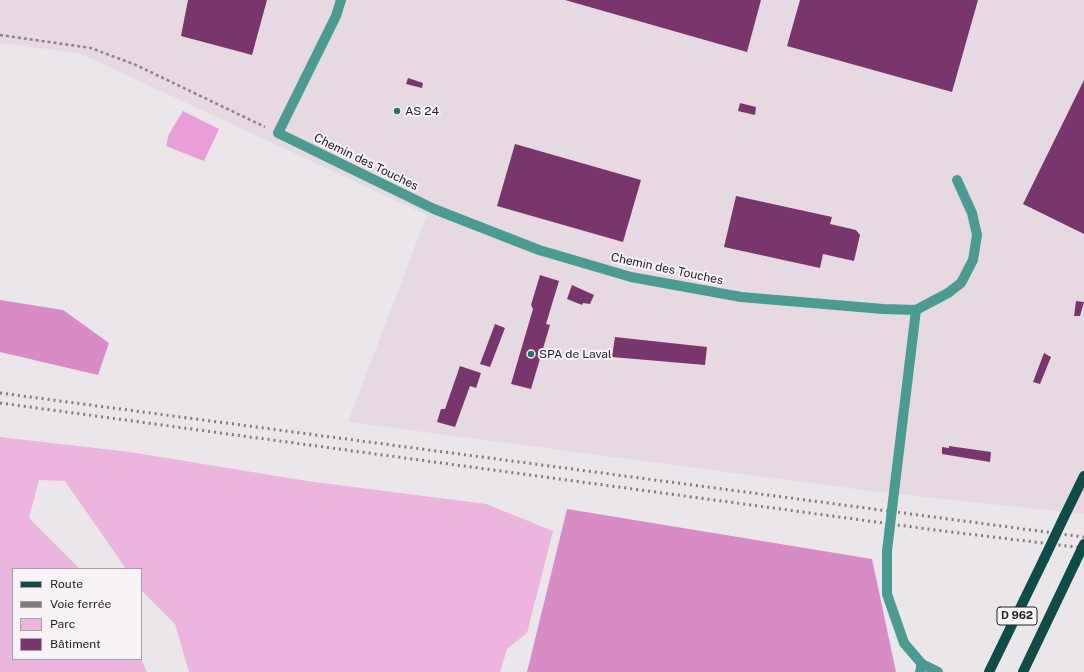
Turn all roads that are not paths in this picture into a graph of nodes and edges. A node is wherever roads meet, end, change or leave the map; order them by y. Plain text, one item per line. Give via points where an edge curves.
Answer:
1 (340, 0) edge
2 (957, 180) dead end
3 (916, 310) junction
4 (1084, 476) edge
5 (1084, 544) edge
6 (921, 668) edge
7 (938, 672) edge
8 (989, 672) edge
9 (1022, 672) edge

1 - 3 street, Chemin des Touches via 336,16 278,133 434,209 540,250 631,277 741,297
2 - 3 street, Chemin des Touches via 972,213 977,235 973,260 961,283
3 - 6 street, bridge via 887,551 887,594 904,643
4 - 8 main road, D 962, bridge
5 - 9 main road, D 962, bridge
6 - 7 street

